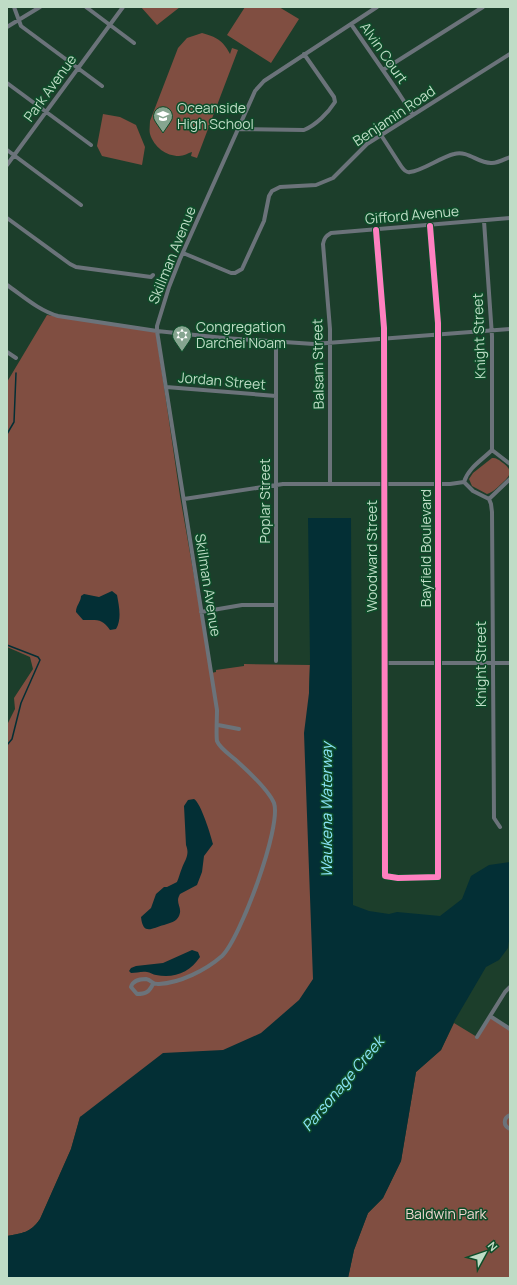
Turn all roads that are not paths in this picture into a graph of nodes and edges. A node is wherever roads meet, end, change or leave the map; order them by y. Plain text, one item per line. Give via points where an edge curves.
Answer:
1 (14, 7) edge
2 (40, 7) edge
3 (86, 7) edge
4 (123, 7) edge
5 (377, 7) edge
6 (483, 7) edge
7 (18, 20) junction
8 (351, 24) junction
9 (110, 25) junction
10 (7, 27) edge
11 (134, 43) dead end
12 (304, 54) junction
13 (510, 54) edge
14 (78, 68) junction
15 (383, 70) junction
16 (7, 83) edge
17 (102, 86) dead end
18 (46, 112) junction
19 (412, 115) junction
20 (238, 129) junction
21 (381, 135) junction
22 (91, 145) dead end
23 (7, 150) edge
24 (14, 156) junction
25 (510, 157) edge
26 (7, 165) edge
27 (81, 205) dead end
28 (7, 218) edge
29 (510, 218) edge
30 (484, 221) junction
31 (430, 226) junction
32 (376, 230) junction
33 (323, 244) joint
34 (183, 253) junction
35 (153, 275) dead end
36 (7, 285) edge
37 (510, 329) edge
38 (157, 331) junction
39 (492, 331) junction
40 (438, 335) junction
41 (384, 339) junction
42 (276, 342) junction
43 (330, 343) junction
44 (7, 352) edge
45 (16, 358) dead end
46 (166, 387) junction
47 (276, 396) junction
48 (492, 450) junction
49 (510, 464) edge
50 (510, 479) edge
51 (464, 482) junction
52 (330, 484) junction
53 (384, 484) junction
54 (439, 484) junction
55 (276, 485) junction
56 (184, 499) junction
57 (489, 499) junction
58 (276, 605) junction
59 (201, 612) junction
60 (276, 661) dead end
61 (384, 663) junction
62 (438, 663) junction
63 (492, 663) junction
64 (510, 663) edge
65 (218, 725) junction
66 (239, 729) dead end
67 (500, 827) dead end
68 (438, 871) joint
69 (153, 984) junction
70 (510, 987) edge
71 (490, 1016) junction
72 (510, 1029) edge
73 (477, 1037) dead end
74 (509, 1115) edge
75 (509, 1129) edge

1 - 7 street
2 - 7 street
3 - 9 street
4 - 9 street, Park Avenue
5 - 8 street, Skillman Avenue
6 - 15 street
7 - 10 street
7 - 14 street via 27,31
8 - 12 street, Skillman Avenue
8 - 15 street, Alvin Court
9 - 11 street
9 - 14 street, Park Avenue
12 - 20 street, Skillman Avenue via 260,84
12 - 20 street via 334,97 335,102 331,107 304,130
13 - 19 street, Benjamin Road
14 - 17 street
14 - 18 street, Park Avenue
15 - 19 street, Alvin Court
16 - 18 street
18 - 22 street
18 - 24 street, Park Avenue
19 - 21 street, Benjamin Road
20 - 34 street, Skillman Avenue
21 - 25 street via 400,166 408,172 416,171 455,153 467,154 491,163
21 - 34 street, Benjamin Road via 361,148 338,174 329,180 316,185 280,187 272,191 268,196 264,221 240,272 231,273
23 - 24 street
24 - 26 street, Park Avenue
24 - 27 street
28 - 35 street via 76,267 151,277
29 - 30 street, Gifford Avenue
30 - 31 street, Gifford Avenue
30 - 39 street, Knight Street
31 - 32 street, Gifford Avenue
31 - 40 street, Bayfield Boulevard
32 - 33 street, Gifford Avenue via 331,233 326,235
32 - 41 street, Woodward Street
33 - 43 street, Balsam Street
34 - 38 street, Skillman Avenue via 169,287
36 - 38 street via 48,313
37 - 39 street
38 - 42 street
38 - 46 street, Skillman Avenue
39 - 40 street
39 - 48 street, Knight Street
40 - 41 street
40 - 54 street, Bayfield Boulevard
41 - 43 street
41 - 53 street, Woodward Street
42 - 43 street
42 - 47 street, Poplar Street
43 - 52 street, Balsam Street
44 - 45 street
46 - 47 street, Jordan Street
46 - 56 street, Skillman Avenue
47 - 55 street, Poplar Street
48 - 49 street
48 - 51 street via 470,470
50 - 57 street
51 - 54 street
51 - 57 street via 473,491
52 - 53 street
52 - 55 street
53 - 54 street
53 - 61 street, Woodward Street
54 - 62 street, Bayfield Boulevard
55 - 56 street
55 - 58 street, Poplar Street
56 - 59 street, Skillman Avenue
57 - 63 street, Knight Street via 492,512
58 - 59 street via 242,605
58 - 60 street, Poplar Street
59 - 65 street, Skillman Avenue
61 - 62 street
61 - 68 street, Woodward Street via 385,876 438,877
62 - 63 street
62 - 68 street, Bayfield Boulevard
63 - 64 street
63 - 67 street, Knight Street via 494,818
65 - 66 street
65 - 69 street, Skillman Avenue via 217,741 271,797 275,821 265,857 230,946 210,964 184,979 168,984
69 - 69 street via 145,979 135,981 131,987 135,993 143,994 150,991
70 - 71 street
71 - 72 street
71 - 73 street
74 - 75 street via 504,1121

